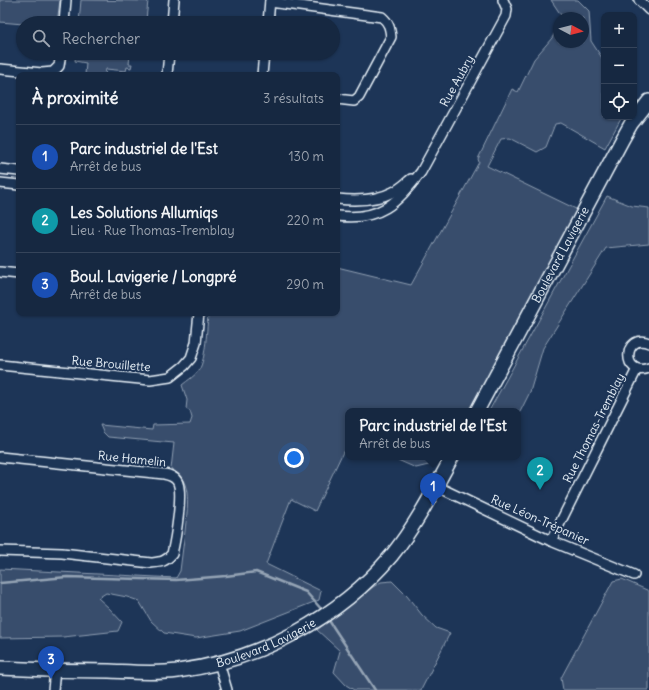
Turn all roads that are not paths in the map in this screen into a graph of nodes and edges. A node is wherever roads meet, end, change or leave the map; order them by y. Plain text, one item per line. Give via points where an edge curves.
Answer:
1 (66, 0) edge
2 (174, 0) edge
3 (503, 0) edge
4 (639, 0) edge
5 (270, 1) edge
6 (649, 10) edge
7 (65, 16) edge
8 (173, 16) edge
9 (269, 16) edge
10 (60, 60) edge
11 (168, 60) edge
12 (263, 60) edge
13 (0, 69) edge
14 (36, 72) edge
15 (53, 72) edge
16 (166, 72) edge
17 (262, 72) edge
18 (340, 99) edge
19 (649, 101) edge
20 (0, 169) edge
21 (16, 171) edge
22 (421, 172) junction
23 (0, 183) edge
24 (16, 185) edge
25 (340, 199) edge
26 (340, 216) edge
27 (0, 272) edge
28 (16, 274) edge
29 (199, 316) edge
30 (649, 343) edge
31 (0, 365) edge
32 (649, 368) edge
33 (637, 369) junction
34 (479, 408) edge
35 (0, 457) edge
36 (450, 460) edge
37 (436, 486) junction
38 (551, 541) junction
39 (0, 551) edge
40 (634, 575) dead end
41 (219, 663) junction
42 (0, 668) edge
43 (55, 670) junction
44 (53, 690) edge
45 (227, 690) edge

1 - 7 street
2 - 8 street
3 - 22 street, Rue Aubry via 507,9 506,16
4 - 6 street
5 - 9 street
5 - 18 street via 382,17 388,22 391,37 359,97 354,101
10 - 15 street via 59,66
11 - 16 street
12 - 17 street
13 - 14 street
19 - 34 street, Boulevard Lavigerie via 631,124
20 - 21 street
22 - 25 street, Rue Aubry via 393,192 374,199
22 - 26 street, Rue Aubry via 404,194 382,211 368,215
23 - 24 street
27 - 28 street
29 - 31 street, Rue Brouillette via 196,343 191,358 170,377 150,380
30 - 33 street, Rue Thomas-Tremblay via 639,342 633,344 630,349 629,360
32 - 33 street, Rue Thomas-Tremblay
33 - 38 street, Rue Thomas-Tremblay
35 - 39 street, Rue Hamelin via 171,475 177,480 180,493 172,554 162,562 62,553
36 - 37 street, Boulevard Lavigerie
37 - 38 street, Rue Léon-Trépanier
37 - 41 street, Boulevard Lavigerie via 392,555 344,601 298,632
38 - 40 street, Rue Léon-Trépanier
41 - 43 street, Boulevard Lavigerie via 199,668 158,672
41 - 45 street
42 - 43 street, Boulevard Lavigerie
43 - 44 street

